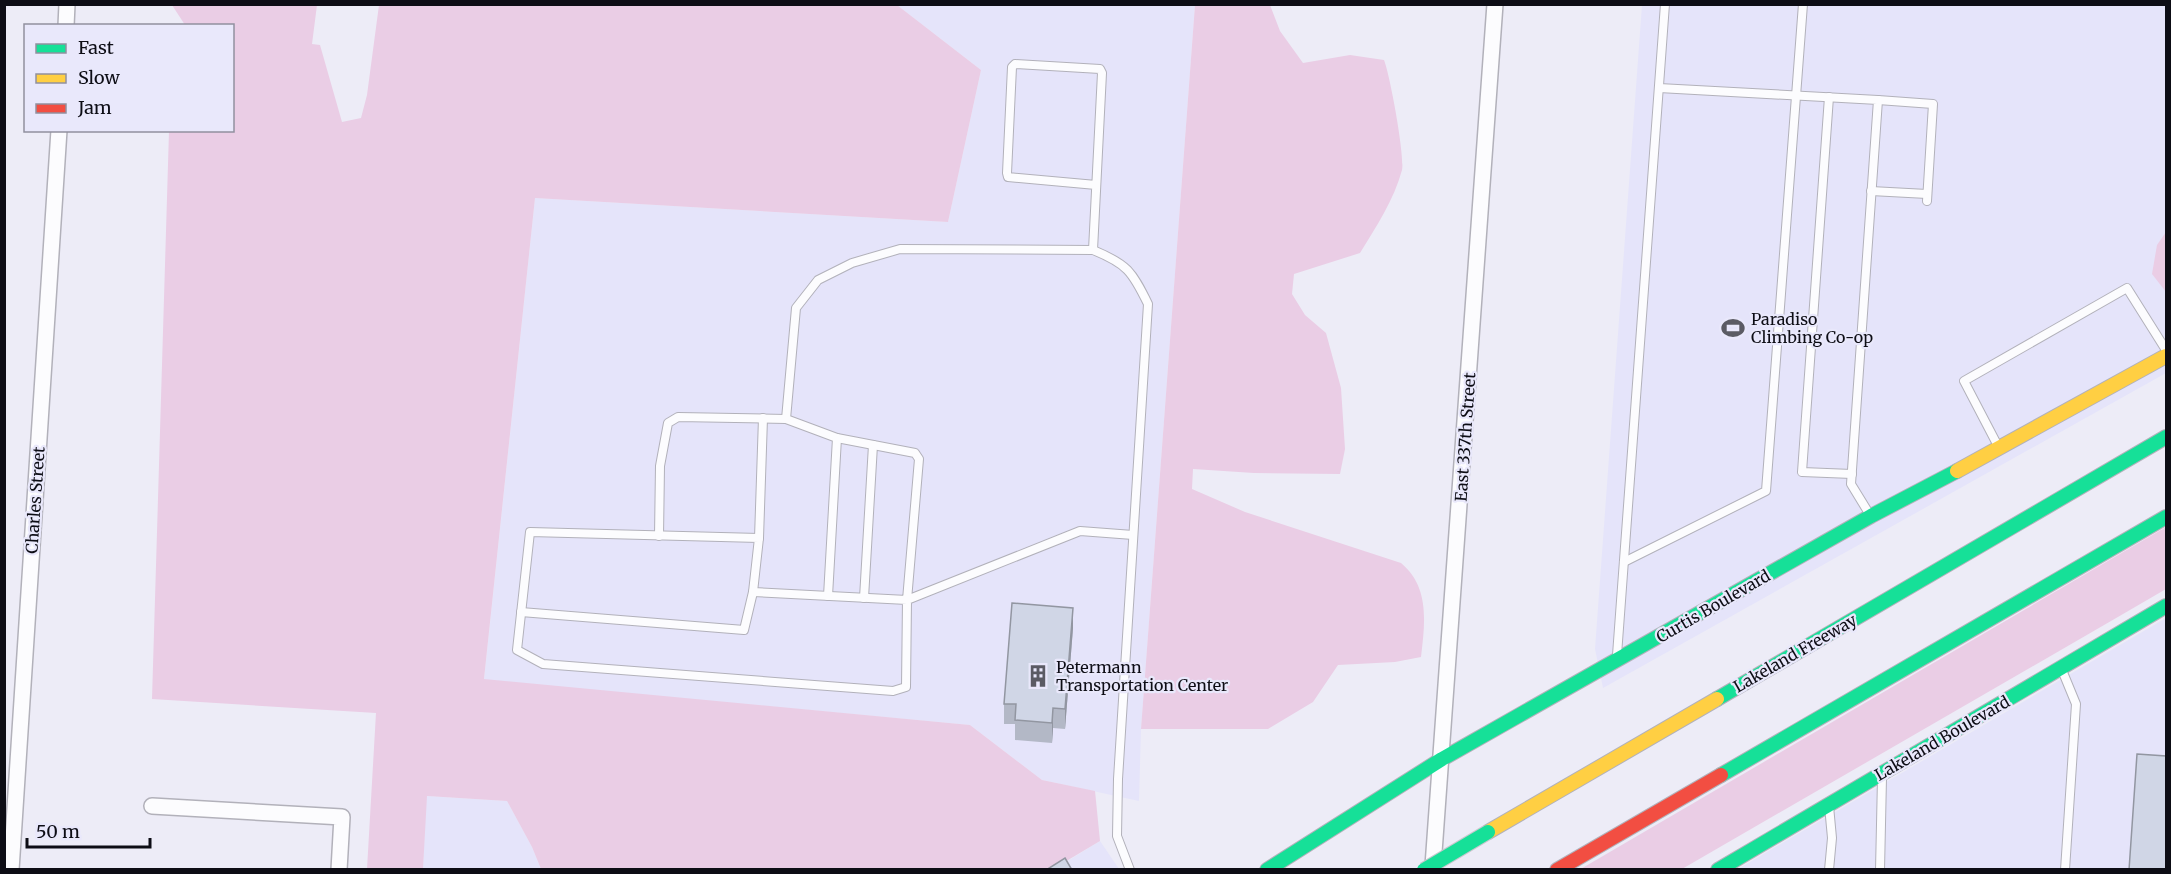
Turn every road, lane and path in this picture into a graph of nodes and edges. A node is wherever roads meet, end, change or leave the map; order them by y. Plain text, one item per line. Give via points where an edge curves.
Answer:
1 (67, 4) edge
2 (1495, 4) edge
3 (1665, 4) edge
4 (1803, 4) edge
5 (66, 24) edge
6 (1659, 88) junction
7 (1796, 95) junction
8 (1829, 97) junction
9 (1878, 100) junction
10 (59, 132) edge
11 (1096, 185) junction
12 (1871, 191) junction
13 (1093, 250) junction
14 (2166, 350) edge
15 (2166, 356) edge
16 (763, 418) junction
17 (786, 419) junction
18 (2166, 437) edge
19 (837, 438) junction
20 (873, 445) junction
21 (2000, 449) junction
22 (1852, 474) junction
23 (1871, 516) junction
24 (2166, 517) edge
25 (1133, 535) junction
26 (659, 536) junction
27 (759, 538) junction
28 (1624, 562) junction
29 (753, 592) junction
30 (828, 596) junction
31 (864, 598) junction
32 (907, 600) junction
33 (2166, 606) edge
34 (521, 612) junction
35 (1617, 660) junction
36 (2061, 668) junction
37 (1442, 759) junction
38 (1882, 773) junction
39 (1829, 804) junction
40 (152, 806) dead end
41 (11, 870) edge
42 (339, 870) edge
43 (1131, 870) edge
44 (1267, 870) edge
45 (1424, 870) edge
46 (1433, 870) edge
47 (1557, 870) edge
48 (1718, 870) edge
49 (1829, 870) edge
50 (1880, 870) edge
51 (2065, 870) edge

1 - 5 street
2 - 37 street, East 337th Street
3 - 6 lane
4 - 7 lane
6 - 7 lane
6 - 28 lane
7 - 8 lane
7 - 28 lane via 1766,491
8 - 9 lane
8 - 22 lane via 1802,472
9 - 12 lane
9 - 12 lane via 1933,104 1927,198
10 - 41 street, Charles Street
11 - 11 lane via 1100,69 1015,64 1008,177
11 - 13 lane
12 - 22 lane
13 - 17 lane via 900,249 852,263 818,280 796,308
13 - 25 lane via 1119,261 1135,277 1148,304
14 - 21 lane via 2127,288 1964,381
15 - 21 main road, Curtis Boulevard
16 - 17 lane
16 - 26 lane via 678,417 668,423 660,466
16 - 27 lane
17 - 19 lane
18 - 45 main road, Lakeland Freeway, bridge
19 - 20 lane
19 - 30 lane
20 - 31 lane
20 - 32 lane via 915,453 919,459
21 - 23 main road, Curtis Boulevard
22 - 23 lane via 1851,484
23 - 35 main road, Curtis Boulevard
24 - 47 main road
25 - 32 lane via 1080,531
25 - 43 lane via 1117,836
26 - 27 lane
26 - 34 lane via 530,532
27 - 29 lane
28 - 35 lane
29 - 30 lane
29 - 34 lane via 744,630
30 - 31 lane
31 - 32 lane
32 - 34 lane via 906,687 893,691 543,664 517,650
33 - 36 main road, Lakeland Boulevard
35 - 37 main road, Curtis Boulevard
36 - 38 main road, Lakeland Boulevard
36 - 51 lane via 2076,704
37 - 44 main road, Curtis Boulevard
37 - 46 street, East 337th Street
38 - 39 main road, Lakeland Boulevard
38 - 50 lane
39 - 48 main road, Lakeland Boulevard
39 - 49 lane
40 - 42 street via 342,817

